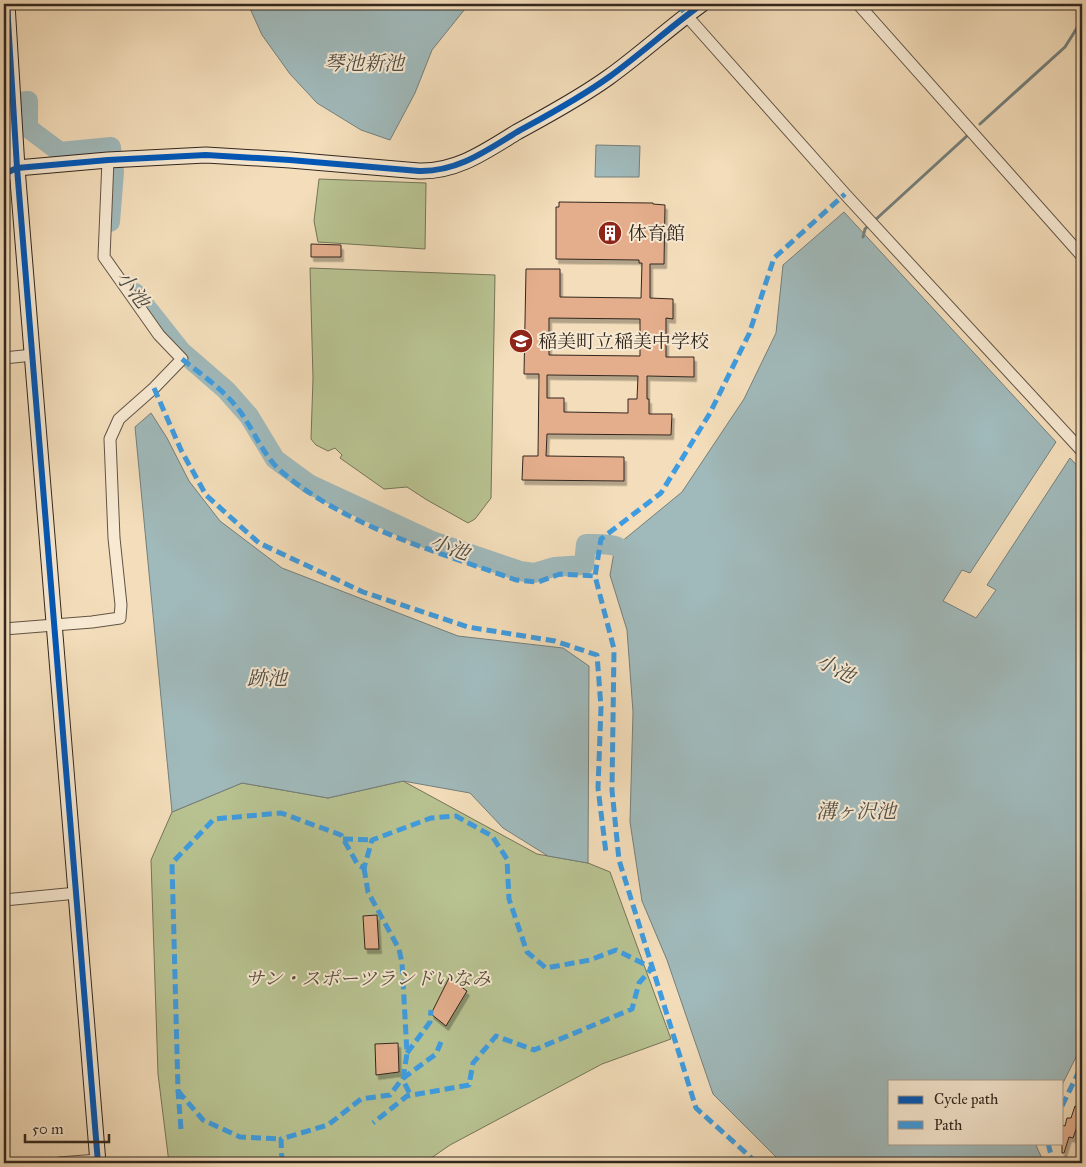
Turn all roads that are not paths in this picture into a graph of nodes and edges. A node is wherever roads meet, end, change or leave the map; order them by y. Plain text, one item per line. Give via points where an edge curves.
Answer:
1 (7, 4) edge
2 (702, 4) edge
3 (858, 4) edge
4 (686, 15) junction
5 (108, 160) junction
6 (10, 171) edge
7 (1082, 256) edge
8 (33, 355) junction
9 (4, 358) edge
10 (1082, 451) edge
11 (54, 625) junction
12 (4, 629) edge
13 (77, 894) junction
14 (4, 900) edge
15 (98, 1162) edge
16 (59, 1163) edge

1 - 6 street
2 - 4 street
3 - 7 street
4 - 5 street via 608,78 460,165 419,171 206,155
4 - 10 street via 845,194
5 - 6 street
5 - 11 street via 104,257 158,335 182,359 119,419 110,439 120,618
6 - 8 street
8 - 9 street
8 - 11 street
11 - 12 street
11 - 13 street
13 - 14 street
13 - 15 street
15 - 16 street

